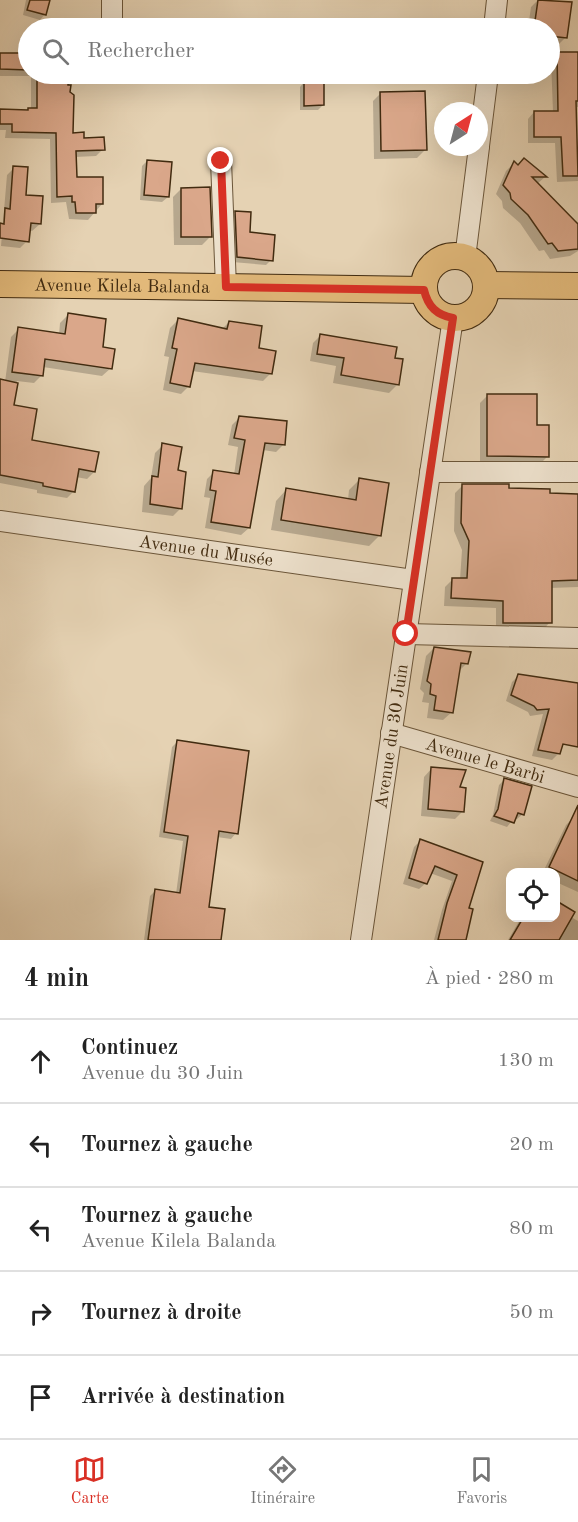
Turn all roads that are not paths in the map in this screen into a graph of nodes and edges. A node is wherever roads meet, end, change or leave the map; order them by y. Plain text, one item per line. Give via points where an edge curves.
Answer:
1 (112, 0) edge
2 (497, 0) edge
3 (112, 18) edge
4 (495, 18) edge
5 (487, 84) edge
6 (484, 102) edge
7 (478, 156) edge
8 (221, 161) dead end
9 (465, 258) junction
10 (0, 284) edge
11 (486, 285) junction
12 (578, 286) edge
13 (226, 287) junction
14 (424, 290) junction
15 (453, 318) junction
16 (430, 472) junction
17 (578, 472) edge
18 (0, 521) edge
19 (413, 580) junction
20 (406, 634) junction
21 (578, 638) edge
22 (391, 734) junction
23 (578, 787) edge
24 (367, 939) edge

1 - 3 street
2 - 4 street
5 - 6 street
7 - 9 street
8 - 13 street
9 - 11 main road via 479,268
9 - 14 main road via 439,260 427,273
10 - 13 main road, Avenue Kilela Balanda
11 - 12 main road
11 - 15 main road via 483,302 477,309 462,318
13 - 14 main road, Avenue Kilela Balanda
14 - 15 main road via 430,307
15 - 16 street, Avenue du 30 Juin
16 - 17 street
16 - 19 street, Avenue du 30 Juin
18 - 19 street, Avenue du Musée
19 - 20 street, Avenue du 30 Juin
20 - 21 street
20 - 22 street, Avenue du 30 Juin
22 - 23 street, Avenue le Barbi
22 - 24 street, Avenue du 30 Juin

